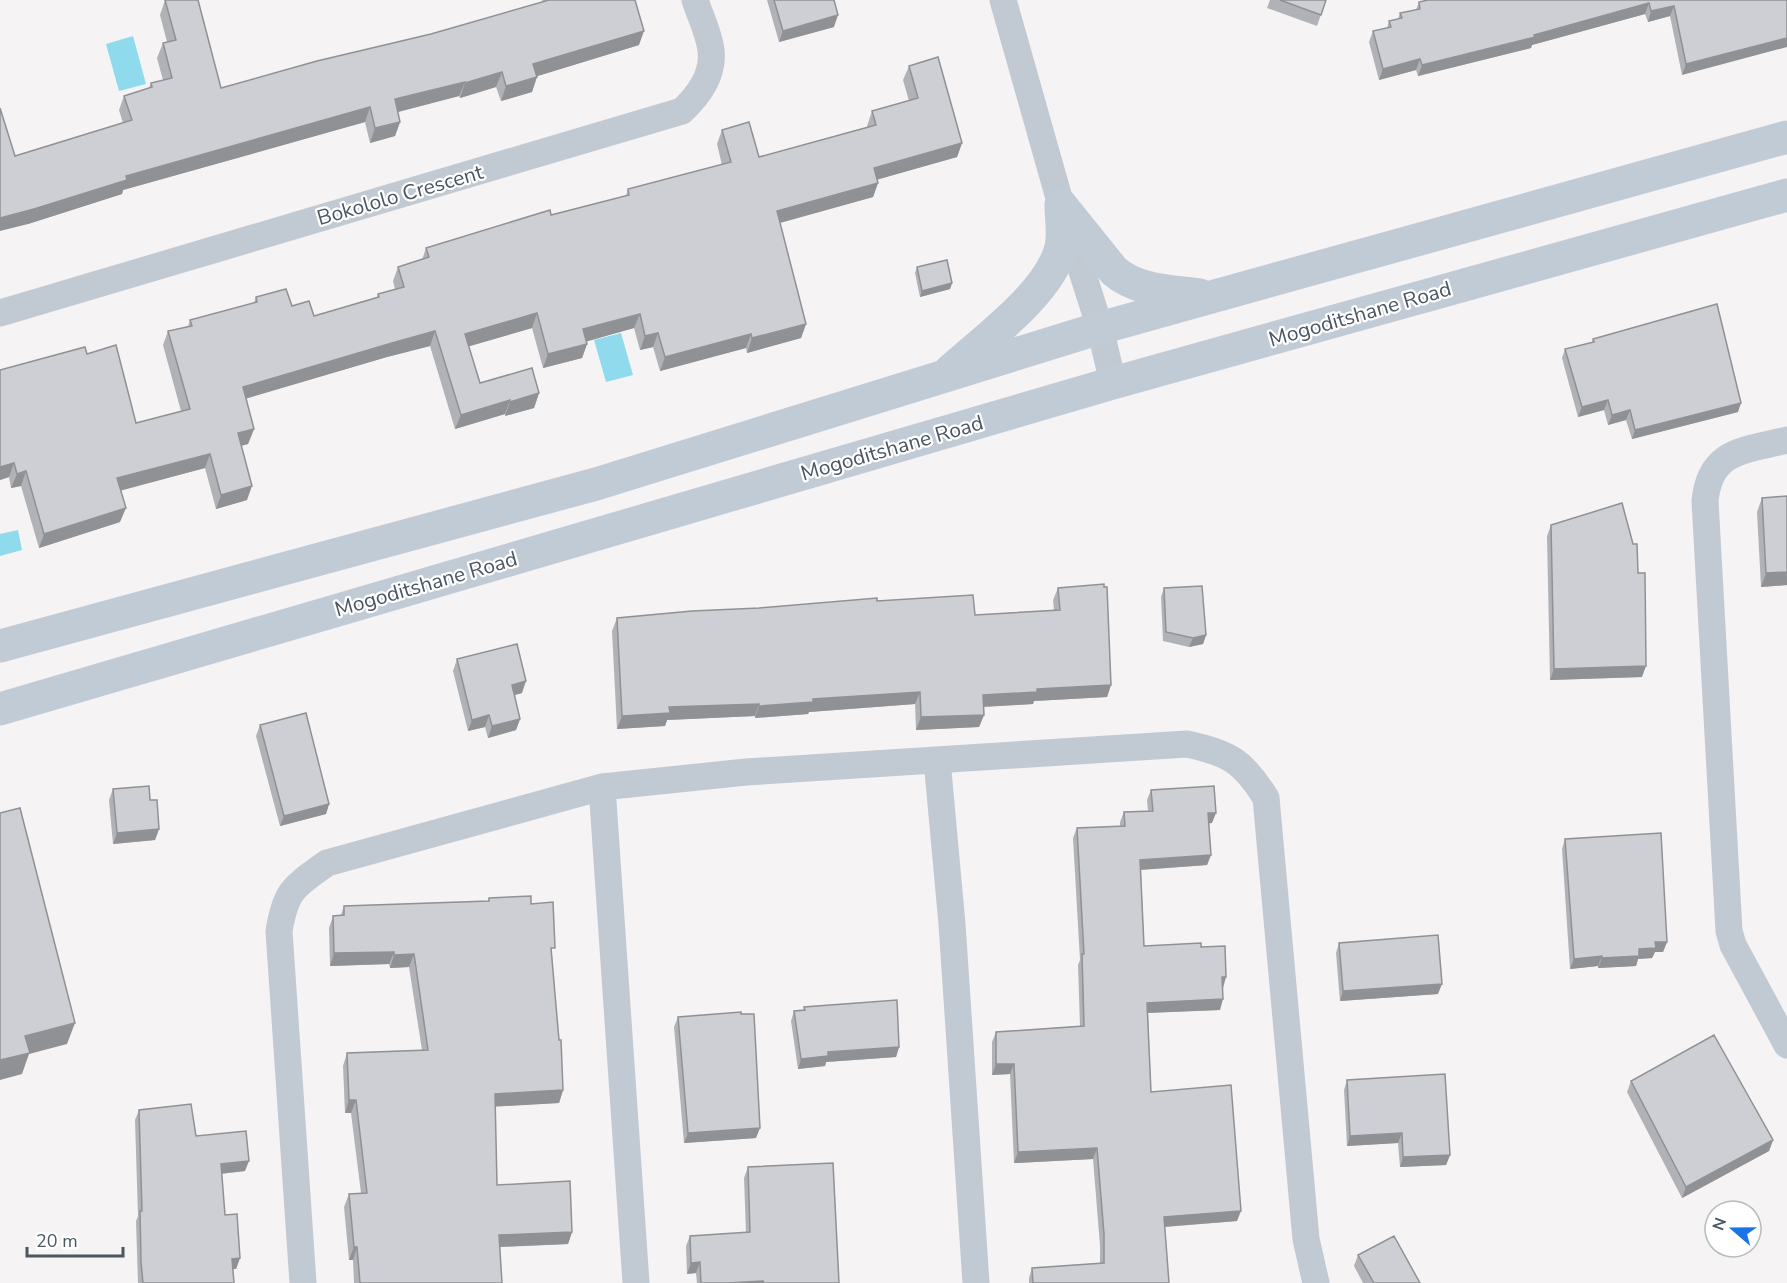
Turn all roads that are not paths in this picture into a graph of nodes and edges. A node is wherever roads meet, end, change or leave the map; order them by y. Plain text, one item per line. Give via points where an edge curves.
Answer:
1 (695, 0) edge
2 (1003, 0) edge
3 (1787, 137) edge
4 (1787, 195) edge
5 (1061, 205) junction
6 (1212, 297) junction
7 (0, 314) edge
8 (1100, 328) junction
9 (942, 378) junction
10 (1113, 383) junction
11 (1787, 440) edge
12 (0, 646) edge
13 (0, 709) edge
14 (938, 760) junction
15 (602, 787) junction
16 (1787, 1045) edge
17 (303, 1283) edge
18 (636, 1283) edge
19 (976, 1283) edge
20 (1316, 1283) edge

1 - 7 street, Bokololo Crescent via 711,50 710,59 704,86 682,111
2 - 5 street
3 - 6 main road
4 - 10 main road, Mogoditshane Road
5 - 6 main road via 1124,279
5 - 8 street
5 - 9 main road via 1062,246 1040,287
6 - 8 main road
8 - 9 main road
8 - 10 street
9 - 12 main road via 596,484
10 - 13 main road, Mogoditshane Road
11 - 16 street via 1731,455 1720,462 1707,485 1705,501 1729,931
14 - 15 street via 710,775
14 - 19 street
14 - 20 street via 1187,744 1232,757 1252,775 1266,798 1306,1239
15 - 17 street via 327,863 290,892 279,931
15 - 18 street

